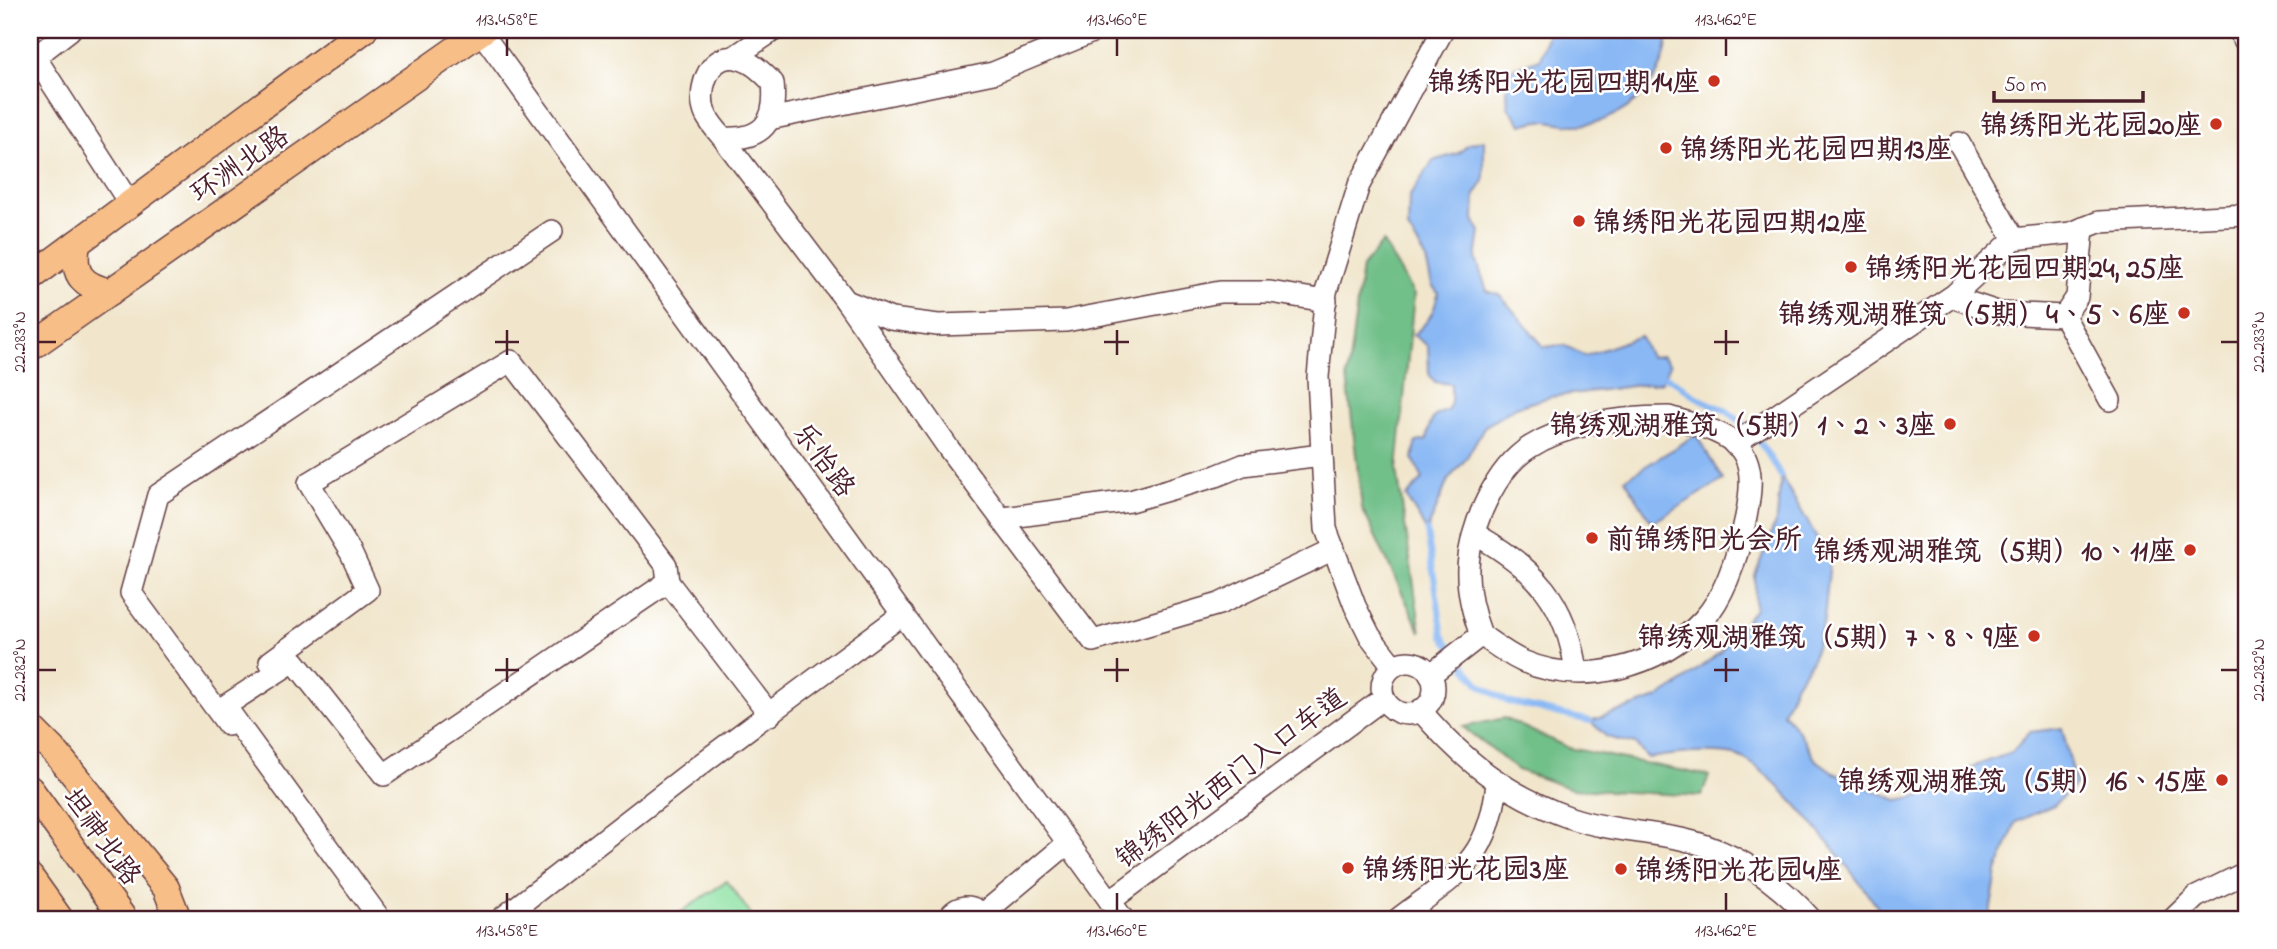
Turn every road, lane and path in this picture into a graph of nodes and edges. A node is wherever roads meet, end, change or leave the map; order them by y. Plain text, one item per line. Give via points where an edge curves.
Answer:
1 (70, 30) edge
2 (364, 30) edge
3 (774, 30) edge
4 (1097, 30) edge
5 (1443, 30) edge
6 (2238, 30) edge
7 (482, 31) edge
8 (2247, 44) edge
9 (32, 55) edge
10 (734, 57) junction
11 (769, 119) junction
12 (723, 138) junction
13 (1959, 143) dead end
14 (130, 204) junction
15 (2247, 215) edge
16 (2083, 228) junction
17 (552, 231) dead end
18 (2014, 239) junction
19 (77, 243) junction
20 (30, 278) edge
21 (110, 292) junction
22 (1958, 299) dead end
23 (846, 301) junction
24 (1326, 301) junction
25 (2064, 316) junction
26 (30, 348) edge
27 (2110, 400) dead end
28 (1734, 444) junction
29 (1321, 455) junction
30 (1004, 518) junction
31 (1475, 534) junction
32 (1334, 550) junction
33 (127, 578) junction
34 (668, 582) junction
35 (903, 614) junction
36 (1481, 635) junction
37 (1393, 666) junction
38 (1576, 672) junction
39 (1430, 675) junction
40 (1384, 698) junction
41 (222, 702) junction
42 (1420, 710) junction
43 (770, 715) junction
44 (30, 727) edge
45 (1497, 783) junction
46 (30, 789) edge
47 (1068, 843) junction
48 (2247, 872) edge
49 (30, 877) edge
50 (1110, 901) junction
51 (984, 917) edge
52 (60, 919) edge
53 (124, 919) edge
54 (178, 919) edge
55 (379, 919) edge
56 (501, 919) edge
57 (948, 919) edge
58 (1123, 919) edge
59 (1398, 919) edge
60 (1811, 919) edge
61 (2173, 919) edge

1 - 9 street
2 - 14 main road, 环洲北路
3 - 10 street
4 - 11 street via 993,73
5 - 24 street via 1359,185
6 - 8 street
7 - 21 main road, 环洲北路
7 - 35 street, 乐怡路
9 - 14 street
10 - 11 street via 750,63 773,83 775,106
10 - 12 street via 708,71 701,93 705,115
11 - 12 street via 762,129 743,139
12 - 23 street
13 - 18 street
14 - 19 main road, 环洲北路
15 - 16 street via 2099,222
16 - 18 street
16 - 25 street via 2077,297
17 - 33 street via 158,495
18 - 28 street via 1954,295
19 - 20 main road, 环洲北路
19 - 21 main road via 74,261 80,276 91,288
21 - 26 main road, 环洲北路
22 - 25 street via 2000,313
23 - 24 street via 891,319 938,325 1066,321 1220,292 1270,292
23 - 30 street via 949,449
24 - 29 street via 1318,377
25 - 27 street
28 - 31 street via 1702,426 1669,417 1622,419 1564,430 1530,447 1503,474
28 - 38 street via 1749,468 1748,509 1737,556 1710,610 1663,651 1619,670
29 - 30 street via 1243,465 1130,501
29 - 32 street via 1326,529
30 - 32 street via 1093,641 1219,604
31 - 36 street via 1469,583
31 - 38 street via 1543,584 1563,618
32 - 37 street via 1370,636
33 - 41 street
33 - 55 street via 131,593 208,698 367,911
34 - 41 street via 384,775 294,660
34 - 41 street via 666,565 511,361 309,483 368,590
34 - 43 street
35 - 43 street
35 - 47 street, 乐怡路
36 - 38 street via 1520,660
36 - 39 street
37 - 39 street via 1410,662
37 - 40 street via 1383,681
39 - 42 street via 1431,699
40 - 42 street via 1396,711
40 - 50 street, 锦绣阳光西门入口车道
41 - 55 street
42 - 45 street via 1447,741
43 - 56 street
44 - 54 main road via 166,888
45 - 59 street via 1487,835 1476,856
45 - 60 street via 1570,817 1682,839 1741,860 1790,896
46 - 53 main road, 坦神北路
47 - 50 street, 乐怡路
47 - 51 street
48 - 61 street via 2196,897
49 - 52 main road
50 - 58 street, 乐怡路
51 - 57 street via 965,906

